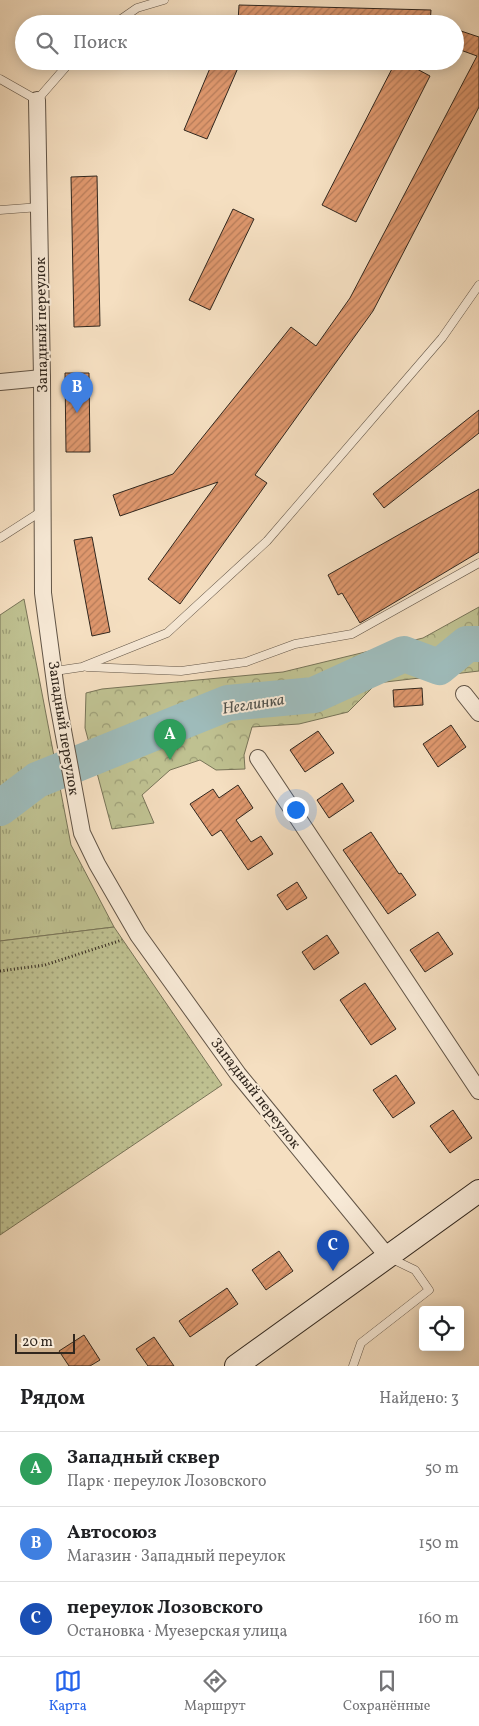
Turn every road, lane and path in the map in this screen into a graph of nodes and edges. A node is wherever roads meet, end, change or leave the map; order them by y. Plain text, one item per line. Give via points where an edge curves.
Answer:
1 (164, 0) edge
2 (126, 15) edge
3 (63, 70) edge
4 (0, 79) edge
5 (37, 100) junction
6 (40, 206) junction
7 (0, 210) edge
8 (479, 285) edge
9 (42, 378) junction
10 (0, 382) edge
11 (42, 511) junction
12 (0, 538) edge
13 (479, 563) edge
14 (82, 666) junction
15 (55, 671) junction
16 (464, 694) dead end
17 (479, 714) edge
18 (258, 758) dead end
19 (138, 935) junction
20 (0, 971) edge
21 (479, 1091) edge
22 (479, 1191) edge
23 (388, 1257) junction
24 (236, 1366) edge
25 (354, 1366) edge

1 - 2 lane via 136,8
3 - 5 lane
4 - 5 lane
5 - 6 street, Западный переулок
6 - 7 lane
6 - 9 street, Западный переулок
8 - 14 lane via 442,338 267,542 167,633
9 - 10 street
9 - 11 street, Западный переулок
11 - 12 lane
11 - 15 street, Западный переулок via 43,593
13 - 14 lane via 352,634 295,644 246,662 181,671
14 - 15 lane
15 - 19 street, Западный переулок via 82,833
16 - 17 street
18 - 21 street
19 - 20 path via 45,965
19 - 23 street, Западный переулок via 238,1074
22 - 23 main road
23 - 24 main road
23 - 25 lane via 416,1270 429,1290 361,1343

